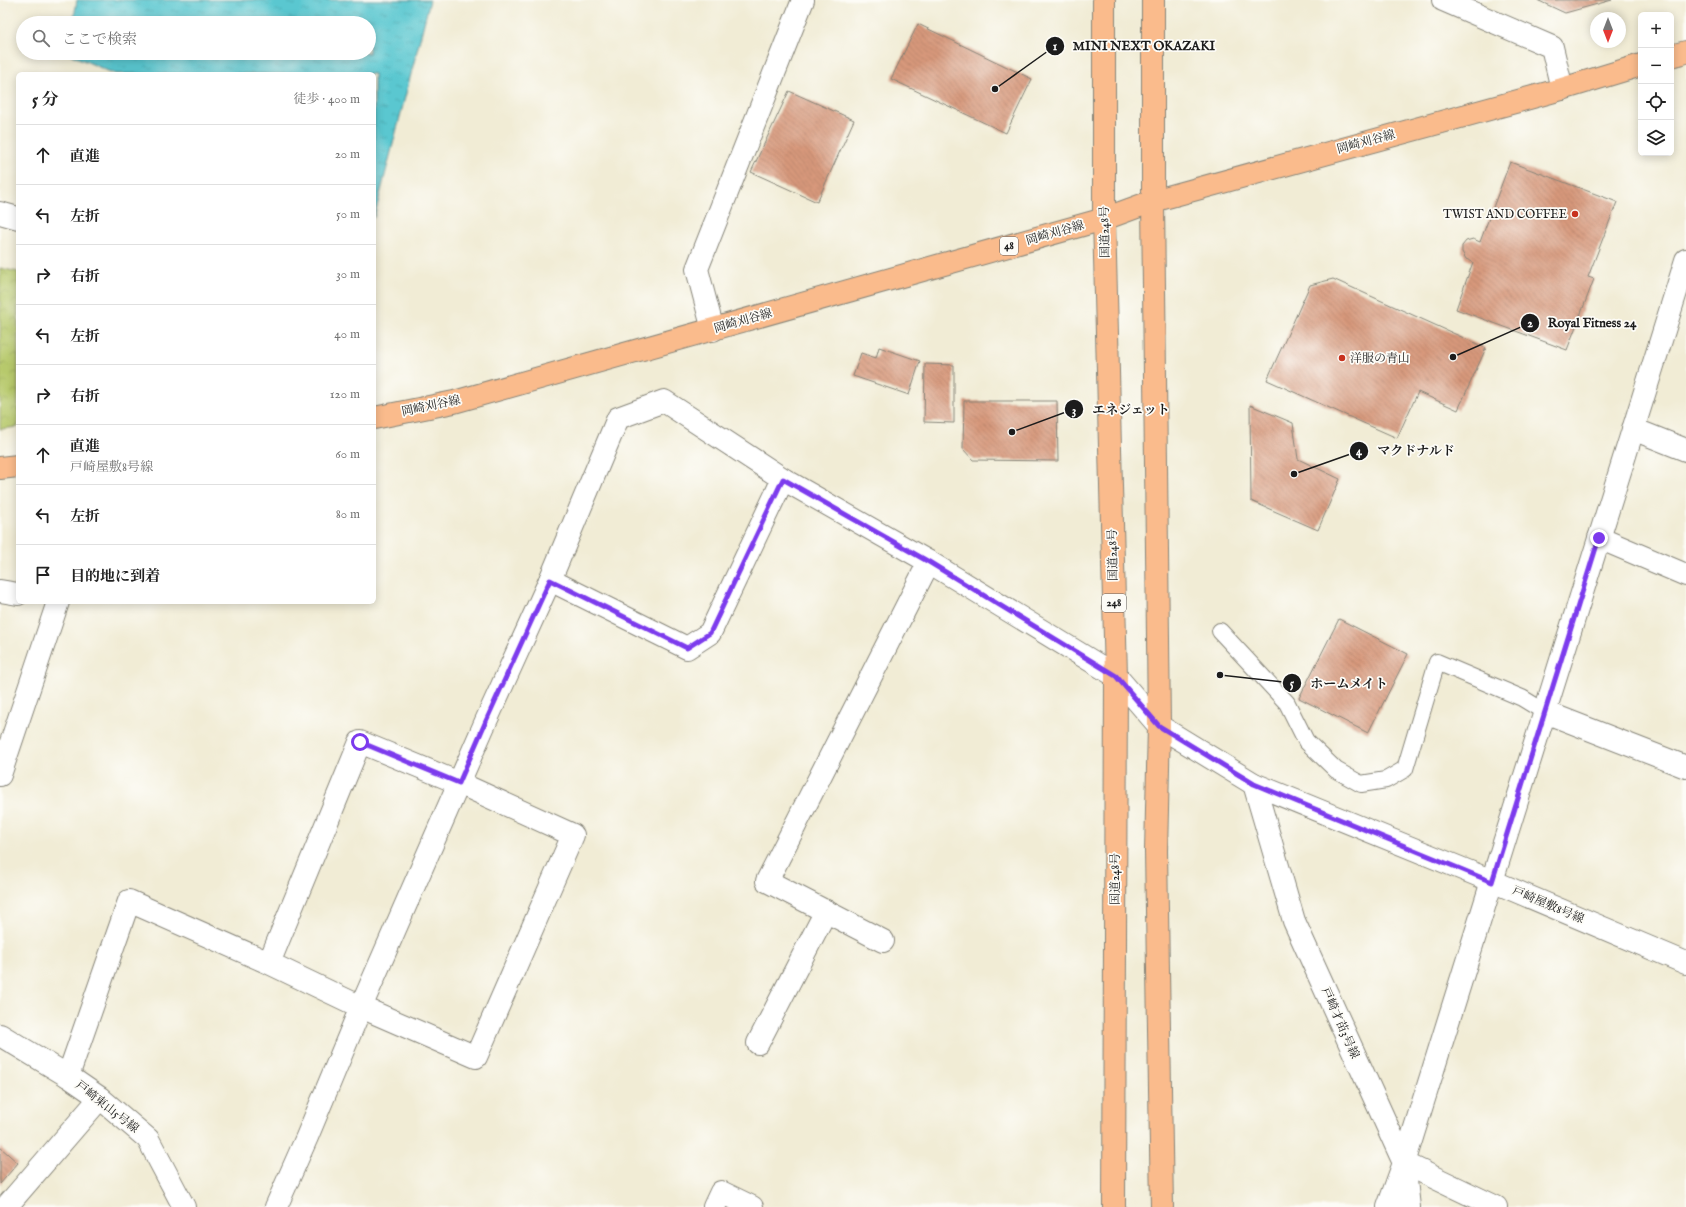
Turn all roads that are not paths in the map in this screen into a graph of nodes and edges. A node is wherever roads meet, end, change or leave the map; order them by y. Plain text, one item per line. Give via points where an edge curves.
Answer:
1 (803, 0) edge
2 (1104, 0) edge
3 (1154, 0) edge
4 (1443, 0) edge
5 (1686, 52) edge
6 (1674, 55) edge
7 (1638, 66) edge
8 (1562, 88) junction
9 (1153, 201) junction
10 (0, 213) edge
11 (16, 217) edge
12 (1104, 219) junction
13 (1686, 260) edge
14 (713, 330) junction
15 (376, 418) edge
16 (1633, 429) junction
17 (1686, 450) edge
18 (16, 466) edge
19 (0, 468) edge
20 (783, 479) junction
21 (1599, 538) junction
22 (929, 562) junction
23 (1686, 574) edge
24 (550, 580) junction
25 (0, 591) edge
26 (16, 594) edge
27 (57, 604) edge
28 (1220, 630) dead end
29 (1116, 676) junction
30 (1545, 712) junction
31 (1159, 726) junction
32 (1686, 767) edge
33 (0, 775) edge
34 (459, 783) junction
35 (1254, 784) junction
36 (1492, 882) junction
37 (826, 911) junction
38 (883, 941) dead end
39 (269, 963) junction
40 (1686, 963) edge
41 (361, 1007) junction
42 (0, 1035) edge
43 (758, 1043) dead end
44 (68, 1076) junction
45 (100, 1098) junction
46 (1404, 1163) junction
47 (6, 1207) edge
48 (184, 1207) edge
49 (276, 1207) edge
50 (714, 1207) edge
51 (752, 1207) edge
52 (1114, 1207) edge
53 (1162, 1207) edge
54 (1388, 1207) edge
55 (1409, 1207) edge
56 (1496, 1207) edge

1 - 14 street via 697,269
2 - 12 main road, 国道248号 / 248
3 - 9 main road
4 - 8 street via 1552,47
5 - 6 main road
7 - 8 main road, 岡崎刈谷線 / 48
8 - 9 main road, 岡崎刈谷線 / 48
9 - 12 main road, 岡崎刈谷線 / 48
9 - 31 main road
10 - 11 street
12 - 14 main road, 岡崎刈谷線 / 48
12 - 29 main road, 国道248号 / 248
13 - 16 street
14 - 15 main road, 岡崎刈谷線 / 48 via 454,402
16 - 17 street
16 - 21 street
18 - 19 main road
20 - 22 street, 戸崎屋敷8号線
20 - 24 street via 710,633 687,648
20 - 24 street, 戸崎屋敷8号線 via 664,401 618,418
21 - 23 street
21 - 30 street
22 - 29 street, 戸崎屋敷8号線
22 - 37 street via 767,881
24 - 34 street
25 - 26 street
27 - 33 street
28 - 30 lane via 1287,703 1306,741 1336,770 1360,784 1386,780 1405,769 1437,662 1522,698
29 - 31 street, 戸崎屋敷8号線
29 - 52 main road, 国道248号 / 248
30 - 32 street
30 - 36 street
31 - 35 street, 戸崎屋敷8号線
31 - 53 main road via 1156,851
34 - 39 street via 360,742
34 - 41 street
34 - 41 street via 573,835 476,1057
35 - 36 street, 戸崎屋敷8号線
35 - 46 street, 戸崎才苗3号線 via 1294,921
36 - 40 street, 戸崎屋敷8号線
36 - 46 street
37 - 38 street
37 - 43 street
39 - 41 street
39 - 44 street via 129,901
41 - 49 street
42 - 44 street, 戸崎東山5号線
44 - 45 street, 戸崎東山5号線
45 - 47 street
45 - 48 street, 戸崎東山5号線 via 148,1139
46 - 54 street
46 - 55 street
46 - 56 street
50 - 51 street via 721,1192

